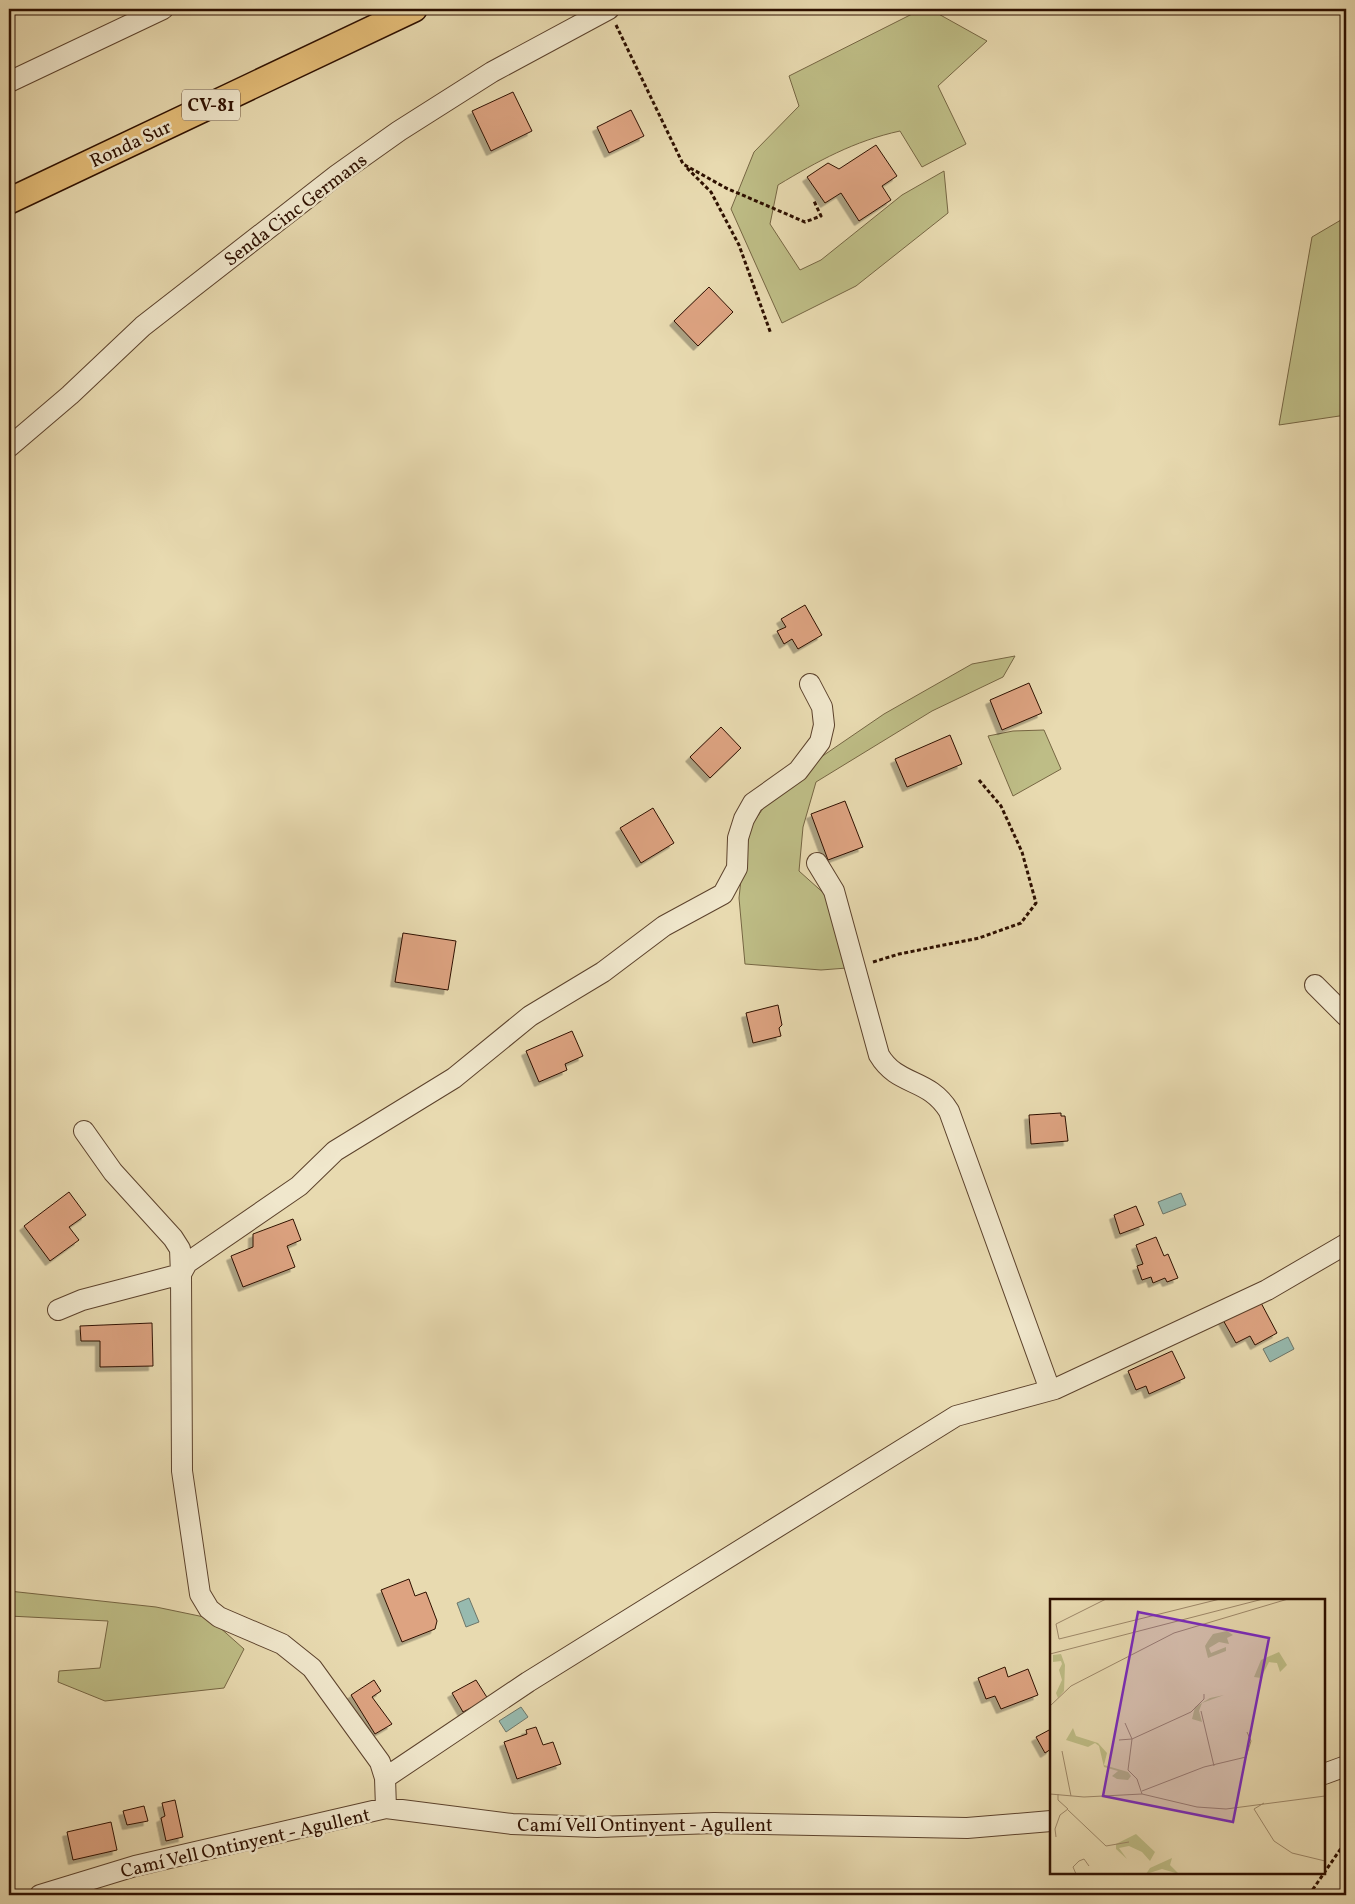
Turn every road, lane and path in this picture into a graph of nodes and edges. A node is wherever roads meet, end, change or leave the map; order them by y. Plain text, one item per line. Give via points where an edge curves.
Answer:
1 (163, 9) edge
2 (414, 9) edge
3 (609, 9) edge
4 (9, 82) edge
5 (683, 164) junction
6 (9, 201) edge
7 (814, 201) dead end
8 (771, 334) dead end
9 (9, 447) edge
10 (810, 684) dead end
11 (979, 780) dead end
12 (817, 863) dead end
13 (860, 981) junction
14 (1315, 985) dead end
15 (1346, 1016) edge
16 (84, 1130) dead end
17 (1346, 1244) edge
18 (181, 1274) junction
19 (58, 1310) dead end
20 (1050, 1390) junction
21 (1346, 1766) edge
22 (1325, 1774) edge
23 (385, 1778) junction
24 (386, 1808) junction
25 (1050, 1820) edge
26 (1346, 1840) edge
27 (1325, 1871) edge
28 (1323, 1874) edge
29 (40, 1895) edge
30 (1309, 1895) edge

1 - 4 street
2 - 6 main road, Ronda Sur / CV-81
3 - 5 path
3 - 9 street, Senda Cinc Germans via 492,72 337,175 143,326
5 - 7 path via 726,188 806,222 821,216
5 - 8 path via 711,192 739,244
10 - 18 street via 822,707 824,725 820,742 798,771 753,803 738,838 738,868 723,894 664,926 603,972 530,1016 454,1078 335,1151 300,1186 187,1263
11 - 13 path via 1001,806 1022,852 1036,903 1021,923 987,935 867,964
12 - 13 street via 834,891
13 - 20 street via 879,1055 886,1068 930,1089 949,1111
14 - 15 street
16 - 18 street via 113,1172 173,1238 180,1249
17 - 20 street via 1267,1290
18 - 19 street via 82,1300
18 - 23 street via 182,1471 200,1594 209,1609 219,1616 282,1644 312,1668 380,1762
20 - 23 street via 956,1416 528,1682
21 - 22 street
23 - 24 street
24 - 25 street, Camí Vell Ontinyent - Agullent via 512,1824 597,1828 714,1823 967,1828
24 - 29 street, Camí Vell Ontinyent - Agullent via 135,1866
26 - 27 path
28 - 30 path

